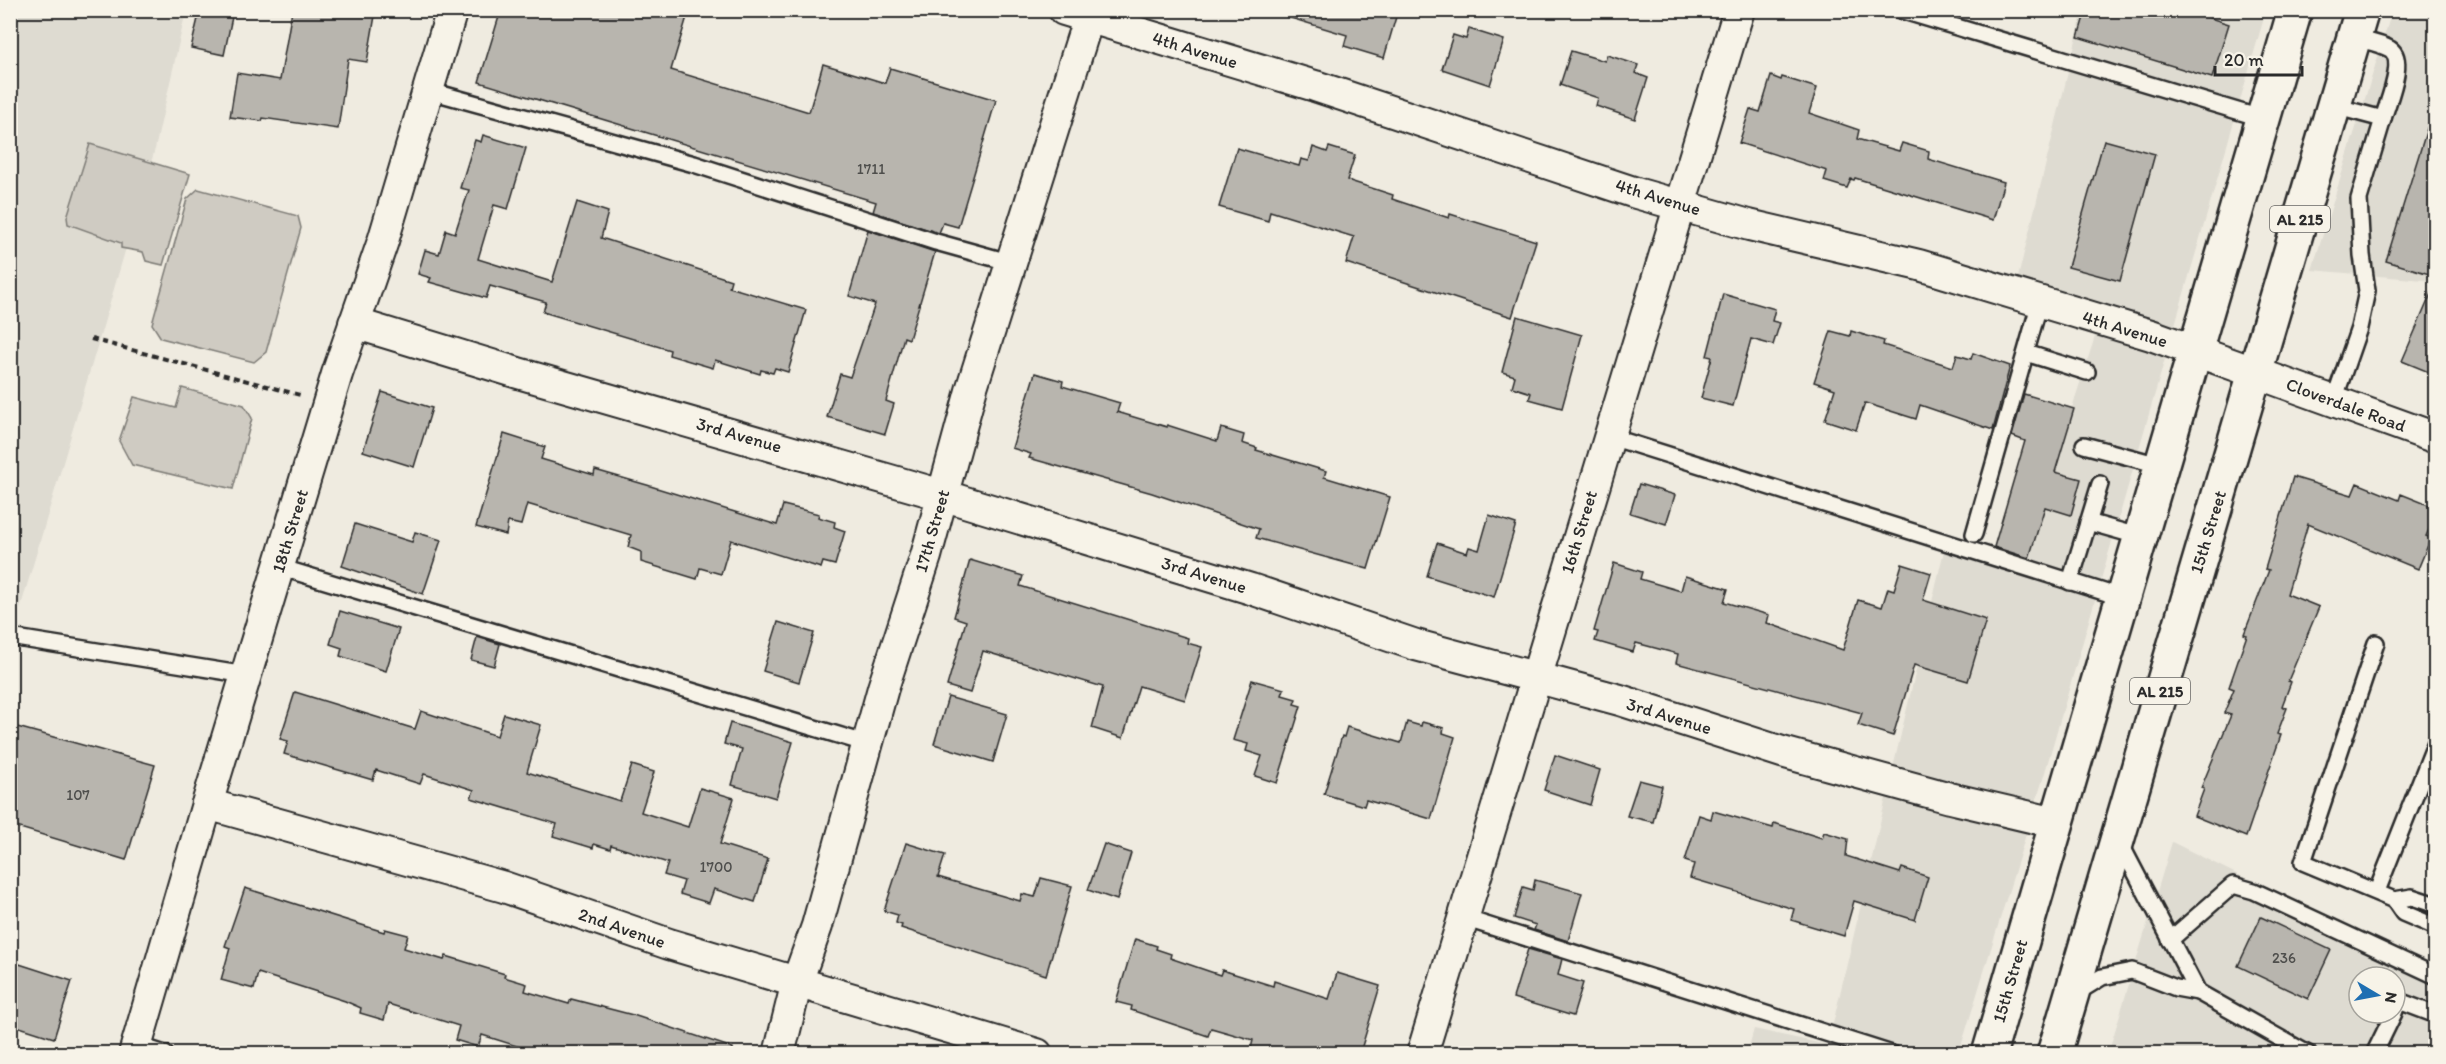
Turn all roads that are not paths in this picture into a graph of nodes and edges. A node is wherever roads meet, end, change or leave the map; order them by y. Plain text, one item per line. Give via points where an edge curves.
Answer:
1 (452, 10) edge
2 (1739, 10) edge
3 (1900, 10) edge
4 (2295, 10) edge
5 (1081, 13) edge
6 (2358, 24) edge
7 (427, 90) junction
8 (2334, 106) junction
9 (2264, 119) junction
10 (2383, 119) junction
11 (1678, 203) junction
12 (1012, 263) junction
13 (2040, 302) junction
14 (354, 323) junction
15 (2198, 351) junction
16 (2026, 353) junction
17 (2087, 372) dead end
18 (2256, 372) junction
19 (2334, 400) junction
20 (1608, 436) junction
21 (2436, 438) edge
22 (2084, 445) dead end
23 (2163, 466) junction
24 (2100, 484) dead end
25 (942, 495) junction
26 (2088, 522) junction
27 (1974, 534) dead end
28 (2141, 537) junction
29 (279, 567) junction
30 (2070, 582) junction
31 (2123, 598) junction
32 (10, 638) edge
33 (2376, 643) dead end
34 (246, 675) junction
35 (1536, 679) junction
36 (2436, 742) edge
37 (868, 744) junction
38 (207, 804) junction
39 (2056, 823) junction
40 (2116, 836) junction
41 (2378, 891) junction
42 (2394, 900) junction
43 (2436, 905) edge
44 (1464, 918) junction
45 (2436, 927) edge
46 (2170, 940) junction
47 (2436, 976) edge
48 (797, 982) junction
49 (2198, 993) junction
50 (2071, 997) junction
51 (2407, 1004) edge
52 (2436, 1015) edge
53 (2387, 1025) edge
54 (135, 1049) edge
55 (165, 1053) edge
56 (779, 1053) edge
57 (1036, 1053) edge
58 (1422, 1053) edge
59 (1892, 1053) edge
60 (1989, 1053) edge
61 (2054, 1053) edge
62 (2308, 1053) edge
63 (2374, 1053) edge

1 - 7 street, 18th Street
2 - 11 street, 16th Street
3 - 9 lane
4 - 9 main road, 15th Street
5 - 11 street, 4th Avenue via 1636,193
5 - 12 street, 17th Street
6 - 8 main road, 15th Street / AL 215
6 - 10 lane via 2396,56 2398,67
7 - 12 lane via 694,164
7 - 14 street, 18th Street via 383,241
8 - 10 lane
8 - 18 main road, 15th Street / AL 215
9 - 15 main road, 15th Street
10 - 19 lane via 2360,199 2367,291 2359,328
11 - 13 street, 4th Avenue via 1749,225 1919,265
11 - 20 street, 16th Street
12 - 25 street, 17th Street
13 - 15 street, 4th Avenue
13 - 16 lane
14 - 25 street, 3rd Avenue
14 - 29 street, 18th Street
15 - 18 street, 4th Avenue
15 - 23 main road, 15th Street
16 - 17 lane
16 - 27 lane
18 - 19 street, Cloverdale Road
18 - 40 main road, 15th Street / AL 215
19 - 21 street, Cloverdale Road
20 - 30 lane
20 - 35 street, 16th Street
22 - 23 lane
23 - 28 main road, 15th Street
24 - 26 lane
25 - 35 street, 3rd Avenue via 1251,589 1416,645
25 - 37 street, 17th Street
26 - 28 lane
26 - 30 lane
28 - 31 main road, 15th Street
29 - 34 street, 18th Street
29 - 37 lane
30 - 31 lane
31 - 39 main road, 15th Street
32 - 34 lane
33 - 41 lane via 2303,862
34 - 38 street, 18th Street
35 - 39 street, 3rd Avenue via 1620,700 1816,761
35 - 44 street, 16th Street
36 - 41 lane
37 - 48 street, 17th Street via 817,926
38 - 48 street, 2nd Avenue via 504,887 669,944
38 - 54 street, 18th Street
39 - 60 main road, 15th Street
40 - 46 lane
40 - 50 main road, 15th Street / AL 215
41 - 42 lane
42 - 43 lane via 2412,897
42 - 45 lane via 2403,913
44 - 58 street, 16th Street
44 - 59 lane
46 - 47 lane via 2233,885 2254,891
46 - 49 lane
48 - 56 street, 17th Street
48 - 57 street, 2nd Avenue
49 - 50 lane via 2133,971 2102,977
49 - 62 lane
50 - 61 main road, 15th Street / AL 215
51 - 52 lane
53 - 63 lane
54 - 55 lane

